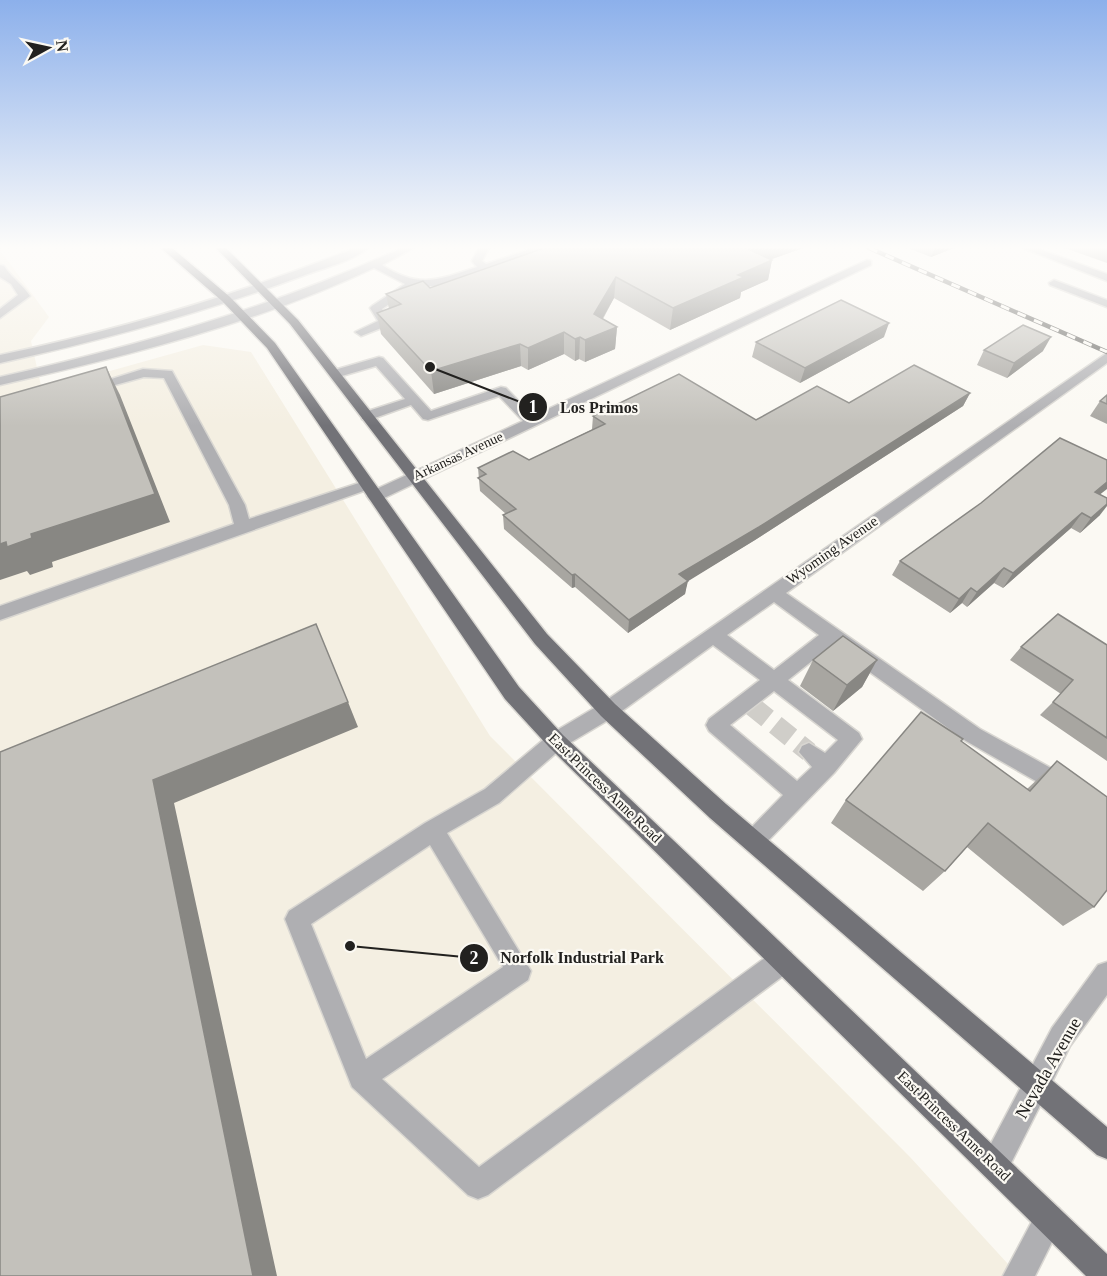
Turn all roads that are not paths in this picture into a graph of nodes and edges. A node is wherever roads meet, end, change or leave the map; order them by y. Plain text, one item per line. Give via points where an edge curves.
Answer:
1 (196, 308) edge
2 (235, 308) edge
3 (261, 308) edge
4 (280, 308) edge
5 (377, 308) edge
6 (773, 308) edge
7 (242, 315) junction
8 (361, 332) dead end
9 (0, 358) edge
10 (1104, 363) edge
11 (335, 375) junction
12 (0, 381) edge
13 (77, 391) edge
14 (414, 400) junction
15 (368, 416) junction
16 (532, 422) junction
17 (415, 477) junction
18 (371, 491) junction
19 (243, 527) junction
20 (772, 592) junction
21 (0, 613) edge
22 (713, 635) junction
23 (832, 635) junction
24 (774, 680) junction
25 (608, 710) junction
26 (556, 741) junction
27 (809, 752) tunnel mouth
28 (827, 767) junction
29 (1075, 793) edge
30 (798, 795) junction
31 (433, 830) junction
32 (753, 841) junction
33 (782, 961) junction
34 (1107, 974) edge
35 (361, 1078) junction
36 (1036, 1084) junction
37 (1107, 1145) edge
38 (995, 1165) junction
39 (1048, 1218) junction
40 (1107, 1275) edge
41 (1018, 1276) edge

1 - 9 street
2 - 7 main road, East Princess Anne Road
3 - 7 street
4 - 11 main road
5 - 8 street via 385,323
6 - 16 street, Arkansas Avenue
7 - 12 street via 104,356
7 - 18 main road, East Princess Anne Road via 271,346
10 - 20 street, Wyoming Avenue
11 - 14 street via 379,361
11 - 15 main road
13 - 19 street via 143,374 168,374 237,505
14 - 15 street
14 - 16 street via 428,416 501,391
15 - 17 main road
16 - 17 street, Arkansas Avenue
17 - 18 street, Arkansas Avenue
17 - 25 main road via 541,639
18 - 19 street, Arkansas Avenue
18 - 26 main road, East Princess Anne Road via 512,693
19 - 21 street, Arkansas Avenue
20 - 22 street, Wyoming Avenue
20 - 23 street
22 - 24 street
22 - 25 street, Wyoming Avenue
23 - 24 street
23 - 29 street via 973,735
24 - 28 street via 852,740
24 - 30 street via 748,704 716,725
25 - 26 street, Wyoming Avenue
25 - 32 main road
26 - 31 street, Wyoming Avenue via 492,796
26 - 33 main road, East Princess Anne Road
27 - 28 street
28 - 30 street
30 - 32 street
31 - 35 street, Wyoming Avenue via 297,919
31 - 35 street via 519,971
32 - 36 main road
33 - 35 street via 478,1185
33 - 38 main road, East Princess Anne Road
34 - 36 street, Nevada Avenue via 1061,1037
36 - 37 main road
36 - 38 street, Nevada Avenue
38 - 39 main road, East Princess Anne Road
39 - 40 main road, East Princess Anne Road
39 - 41 street

